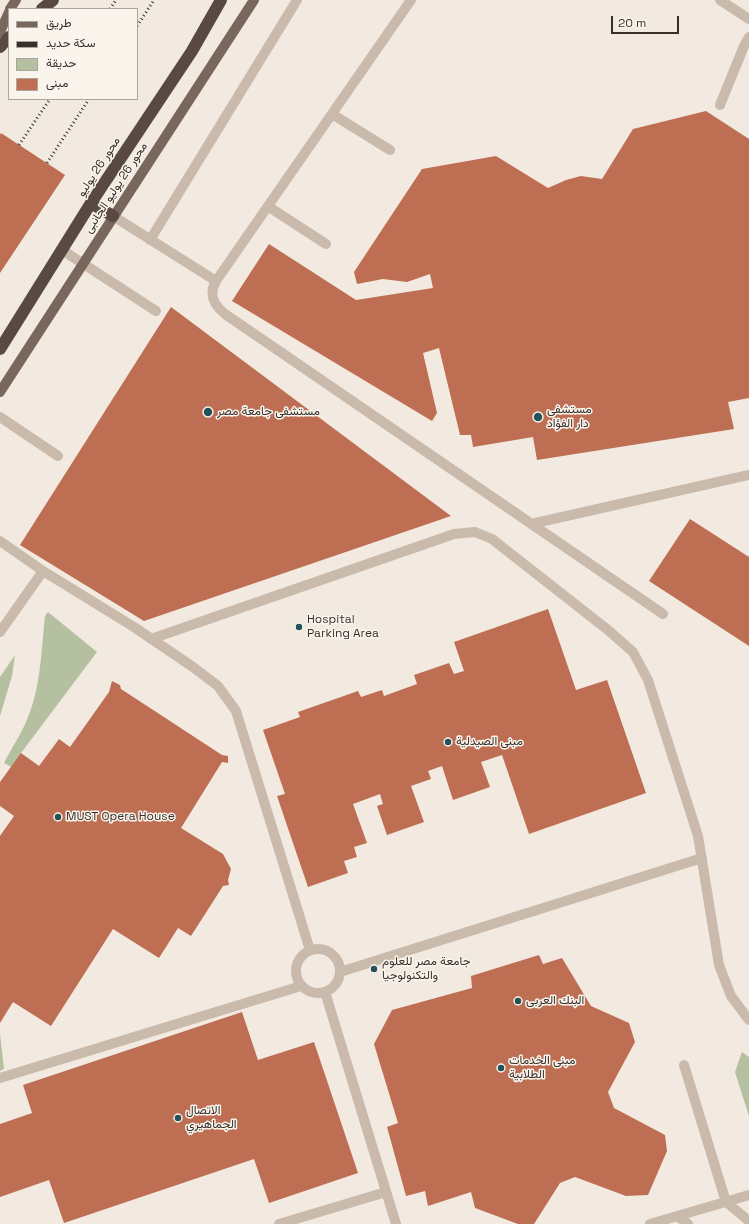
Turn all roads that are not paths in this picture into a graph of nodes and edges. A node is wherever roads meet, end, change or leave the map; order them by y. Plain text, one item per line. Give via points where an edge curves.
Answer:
1 (53, 0) edge
2 (221, 0) edge
3 (254, 0) edge
4 (297, 0) edge
5 (411, 0) edge
6 (720, 0) edge
7 (43, 8) edge
8 (8, 14) edge
9 (749, 19) edge
10 (0, 32) edge
11 (749, 37) edge
12 (8, 38) edge
13 (0, 47) edge
14 (720, 105) dead end
15 (332, 114) junction
16 (390, 150) dead end
17 (91, 203) junction
18 (268, 207) junction
19 (113, 216) junction
20 (150, 240) junction
21 (326, 244) dead end
22 (62, 250) junction
23 (82, 263) junction
24 (216, 281) junction
25 (156, 311) dead end
26 (0, 349) edge
27 (0, 392) edge
28 (0, 417) edge
29 (58, 456) dead end
30 (749, 475) edge
31 (531, 524) junction
32 (0, 541) edge
33 (43, 571) junction
34 (663, 614) dead end
35 (0, 632) edge
36 (151, 639) junction
37 (702, 858) junction
38 (310, 950) junction
39 (340, 972) junction
40 (301, 986) junction
41 (325, 992) junction
42 (749, 1020) edge
43 (684, 1064) dead end
44 (0, 1078) edge
45 (386, 1192) junction
46 (749, 1195) edge
47 (726, 1202) junction
48 (677, 1216) junction
49 (749, 1221) edge
50 (280, 1224) edge
51 (396, 1224) edge
52 (650, 1224) edge
53 (688, 1224) edge

1 - 7 highway
2 - 17 highway, محور 26 يوليو via 192,51
3 - 19 main road, محور 26 يوليو الجانبى
4 - 20 street
5 - 15 street
6 - 9 street
8 - 10 main road
11 - 14 street
12 - 13 highway
15 - 16 street
15 - 18 street
17 - 19 highway
17 - 22 highway, محور 26 يوليو
18 - 21 street
18 - 24 street
19 - 20 street
19 - 23 main road, محور 26 يوليو الجانبى
20 - 24 street
22 - 23 street
22 - 26 highway, محور 26 يوليو
23 - 25 street
23 - 27 main road, محور 26 يوليو الجانبى
24 - 31 street via 212,295 218,308 225,314
28 - 29 street
30 - 31 street
31 - 34 street
32 - 33 street
33 - 35 street
33 - 36 street
36 - 37 street via 454,534 475,532 492,539 633,652 648,680 698,836
36 - 38 street via 218,686 236,711
37 - 39 street
37 - 42 street via 719,965 731,996
38 - 39 street via 324,949 335,956
38 - 40 street via 297,961 296,978
39 - 41 street via 333,988
40 - 41 street via 308,991
40 - 44 street
41 - 45 street
43 - 47 street
45 - 50 street
45 - 51 street
46 - 47 street
47 - 48 street
47 - 49 street
48 - 52 street
48 - 53 street

